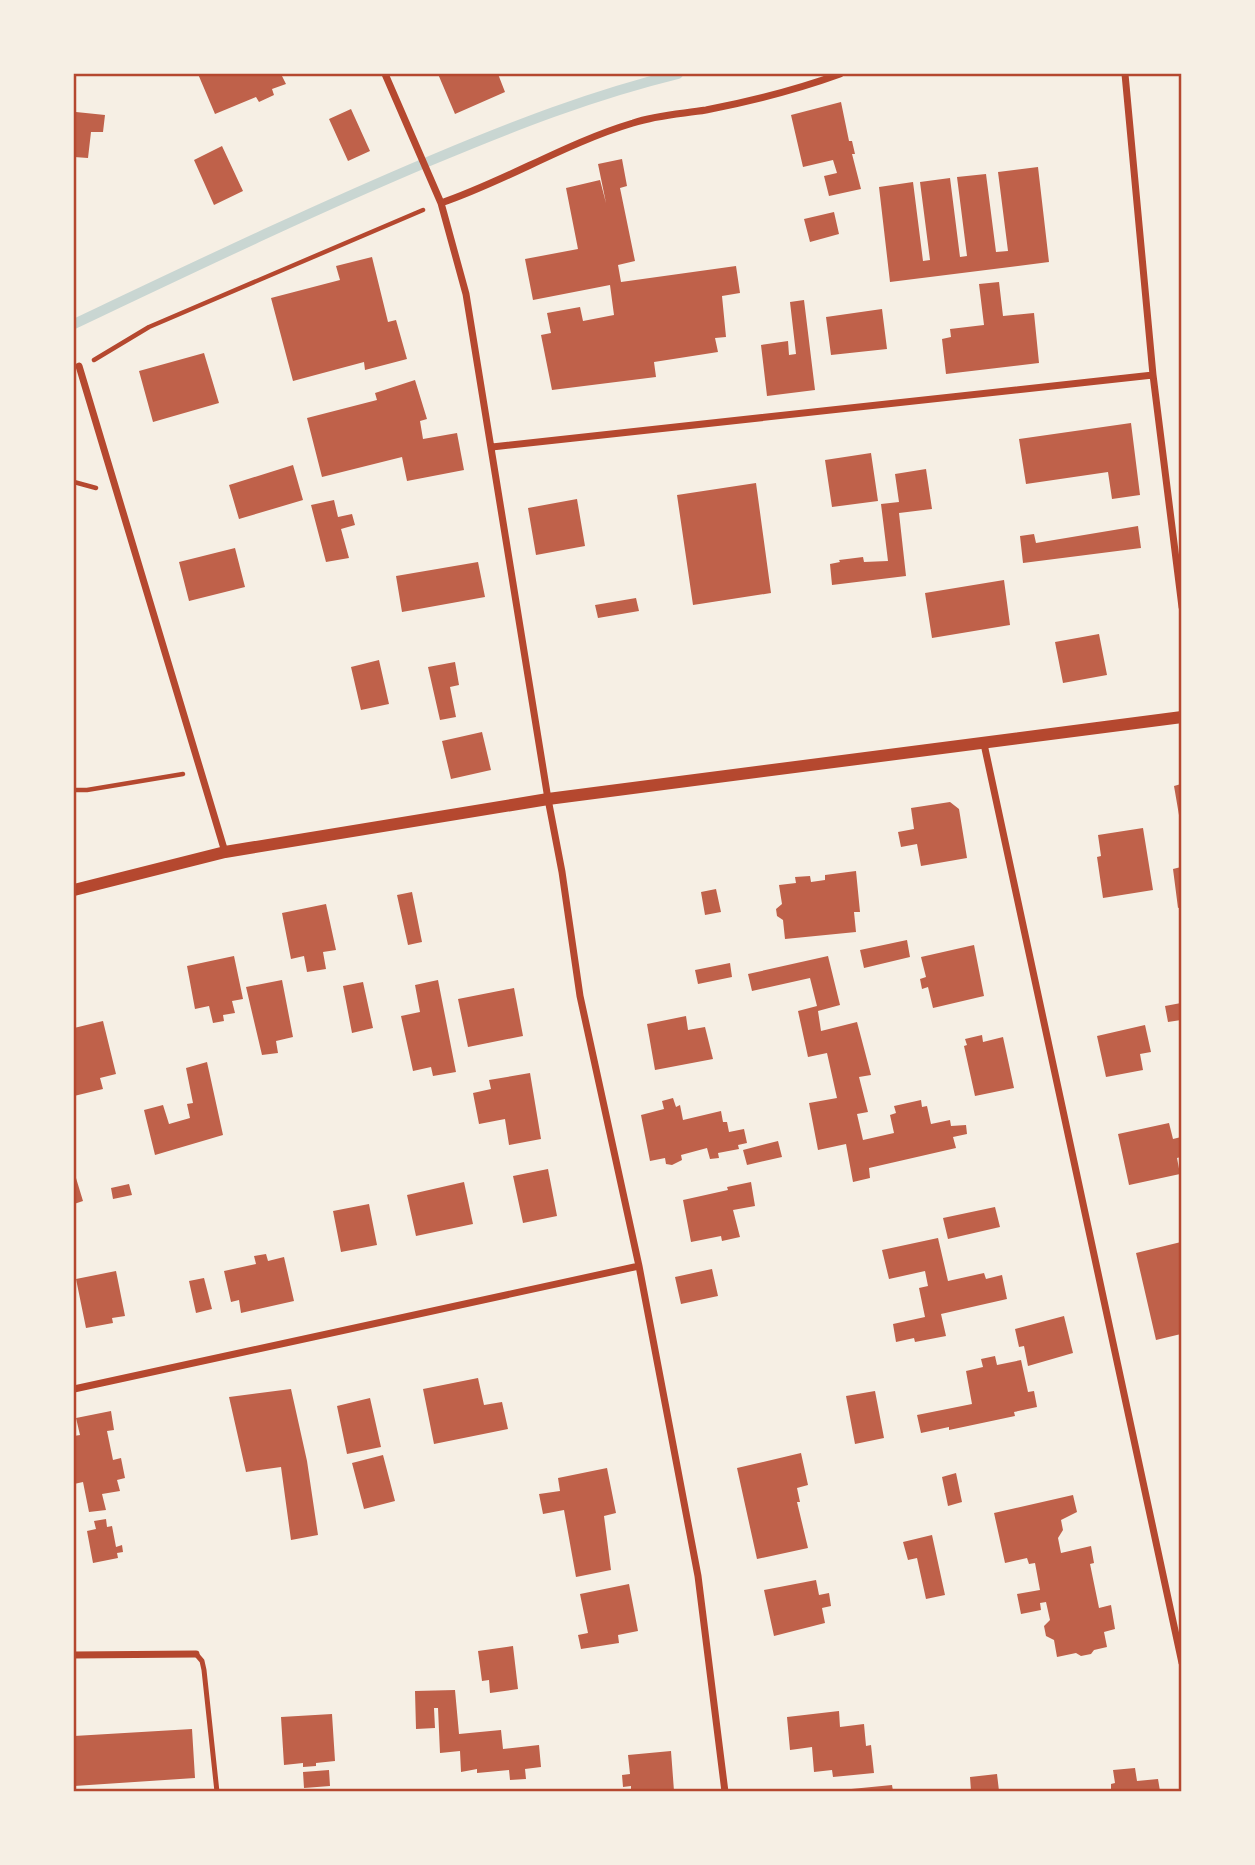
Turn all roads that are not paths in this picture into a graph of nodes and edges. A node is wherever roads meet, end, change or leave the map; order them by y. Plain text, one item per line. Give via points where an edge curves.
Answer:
1 (385, 74) edge
2 (840, 74) edge
3 (1125, 74) edge
4 (441, 203) junction
5 (79, 366) road end
6 (1153, 375) junction
7 (492, 447) junction
8 (1181, 607) edge
9 (1181, 717) edge
10 (984, 744) junction
11 (548, 800) junction
12 (225, 852) junction
13 (74, 890) edge
14 (639, 1266) junction
15 (74, 1389) edge
16 (196, 1654) joint
17 (74, 1655) edge
18 (1181, 1663) edge
19 (217, 1791) edge
20 (724, 1791) edge

1 - 4 street
2 - 4 street via 758,99 633,122
3 - 6 street
4 - 7 street via 466,294
5 - 12 street
6 - 7 street
6 - 8 street
7 - 11 street
9 - 10 street
10 - 11 street
10 - 18 street
11 - 12 street
11 - 14 street via 580,996
12 - 13 street
14 - 15 street
14 - 20 street via 698,1576
16 - 17 street
16 - 19 lane via 204,1670

